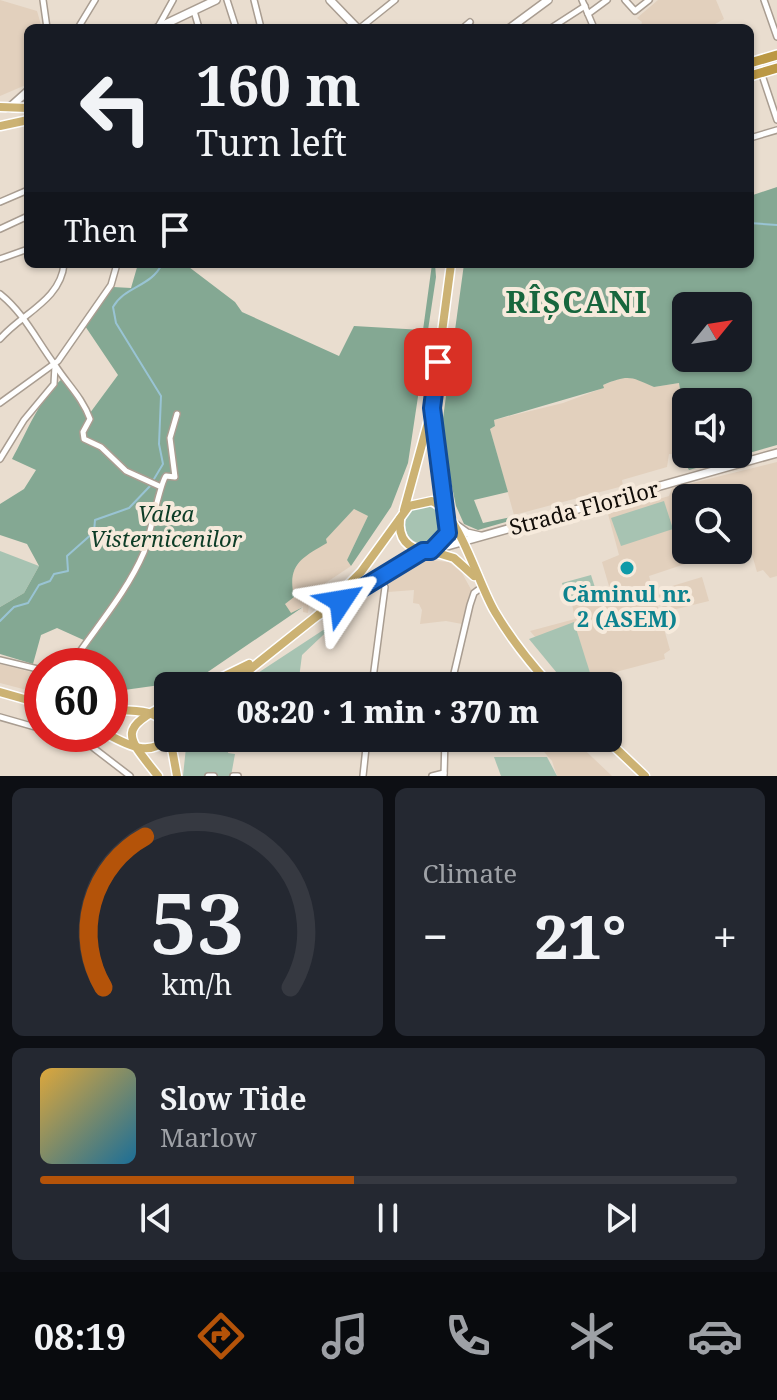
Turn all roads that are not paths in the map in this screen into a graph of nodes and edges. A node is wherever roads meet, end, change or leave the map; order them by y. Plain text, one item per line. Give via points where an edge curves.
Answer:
1 (43, 0) edge
2 (95, 0) edge
3 (173, 0) edge
4 (216, 0) edge
5 (227, 0) edge
6 (254, 0) edge
7 (330, 0) edge
8 (395, 0) edge
9 (548, 0) edge
10 (607, 0) edge
11 (625, 0) edge
12 (649, 0) edge
13 (764, 0) edge
14 (583, 3) edge
15 (194, 10) junction
16 (588, 14) junction
17 (470, 22) dead end
18 (46, 24) edge
19 (80, 24) edge
20 (159, 24) edge
21 (165, 24) edge
22 (198, 24) edge
23 (235, 24) edge
24 (260, 24) edge
25 (355, 24) edge
26 (364, 24) edge
27 (468, 24) edge
28 (515, 24) edge
29 (556, 24) edge
30 (592, 24) edge
31 (777, 37) edge
32 (777, 55) edge
33 (754, 62) edge
34 (777, 68) edge
35 (761, 72) junction
36 (754, 75) edge
37 (24, 94) edge
38 (5, 108) edge
39 (777, 120) edge
40 (24, 121) edge
41 (1, 126) edge
42 (777, 130) edge
43 (754, 137) edge
44 (24, 192) edge
45 (0, 202) edge
46 (24, 218) edge
47 (0, 229) edge
48 (24, 250) edge
49 (0, 259) edge
50 (62, 268) edge
51 (116, 268) edge
52 (450, 268) edge
53 (0, 294) edge
54 (21, 317) junction
55 (0, 339) edge
56 (54, 365) junction
57 (0, 403) edge
58 (432, 408) junction
59 (177, 414) dead end
60 (777, 453) edge
61 (0, 459) edge
62 (159, 486) junction
63 (447, 514) junction
64 (401, 515) junction
65 (483, 536) junction
66 (462, 543) junction
67 (427, 551) junction
68 (470, 557) junction
69 (379, 577) junction
70 (480, 584) junction
71 (317, 616) junction
72 (82, 648) edge
73 (261, 658) junction
74 (0, 660) edge
75 (24, 666) edge
76 (232, 672) edge
77 (245, 672) edge
78 (374, 672) edge
79 (454, 672) edge
80 (539, 672) edge
81 (0, 692) edge
82 (24, 698) edge
83 (128, 711) edge
84 (154, 711) edge
85 (150, 713) junction
86 (154, 715) edge
87 (0, 717) edge
88 (24, 724) edge
89 (128, 744) edge
90 (135, 748) junction
91 (154, 749) edge
92 (99, 752) edge
93 (173, 752) edge
94 (366, 752) edge
95 (445, 752) edge
96 (620, 752) edge
97 (444, 774) edge
98 (130, 776) edge
99 (158, 776) edge
100 (177, 776) edge
101 (208, 776) edge
102 (214, 776) edge
103 (363, 776) edge
104 (432, 776) edge
105 (645, 776) edge

1 - 18 street
2 - 19 street
3 - 20 street
4 - 15 main road
5 - 23 street
6 - 24 street
7 - 25 main road
8 - 26 street
9 - 28 main road
10 - 16 street
11 - 12 street via 635,11
13 - 31 street
14 - 16 street
14 - 29 street
15 - 21 main road
15 - 22 street
16 - 30 street
17 - 27 street
32 - 33 highway
34 - 35 highway
35 - 36 highway
35 - 39 street
37 - 38 main road
40 - 41 main road
42 - 43 street
44 - 45 street
46 - 47 street
48 - 49 street
50 - 54 street via 54,290
51 - 56 street via 111,285
52 - 58 main road
53 - 54 street
54 - 55 street
54 - 56 street
56 - 57 street
56 - 61 street via 54,384
56 - 62 street via 88,414 84,439 126,471
58 - 63 main road
58 - 64 main road
59 - 62 street via 170,438 175,477 166,476
60 - 65 main road, Strada Florilor
62 - 72 street via 157,513 135,570
63 - 64 main road via 423,500
63 - 65 main road, Strada Florilor via 464,532
63 - 66 main road
63 - 67 main road via 448,533
64 - 67 main road via 399,528 406,544
64 - 71 main road via 361,572
65 - 66 main road, Strada Florilor
65 - 68 main road, Strada Florilor via 472,543
66 - 67 main road, Strada Florilor
66 - 68 main road
67 - 69 main road
67 - 70 main road via 454,558
68 - 70 main road
69 - 71 main road
69 - 78 street via 385,587
70 - 79 street
70 - 80 main road via 509,635
71 - 73 main road
73 - 76 main road
73 - 77 main road
74 - 75 street
81 - 82 main road
83 - 85 main road
84 - 85 main road
85 - 86 main road
85 - 90 main road via 133,726
87 - 88 street
89 - 90 main road
90 - 91 main road
90 - 99 main road
92 - 98 street
93 - 100 main road
94 - 103 street
95 - 97 street
96 - 105 main road
97 - 104 street
101 - 102 street

